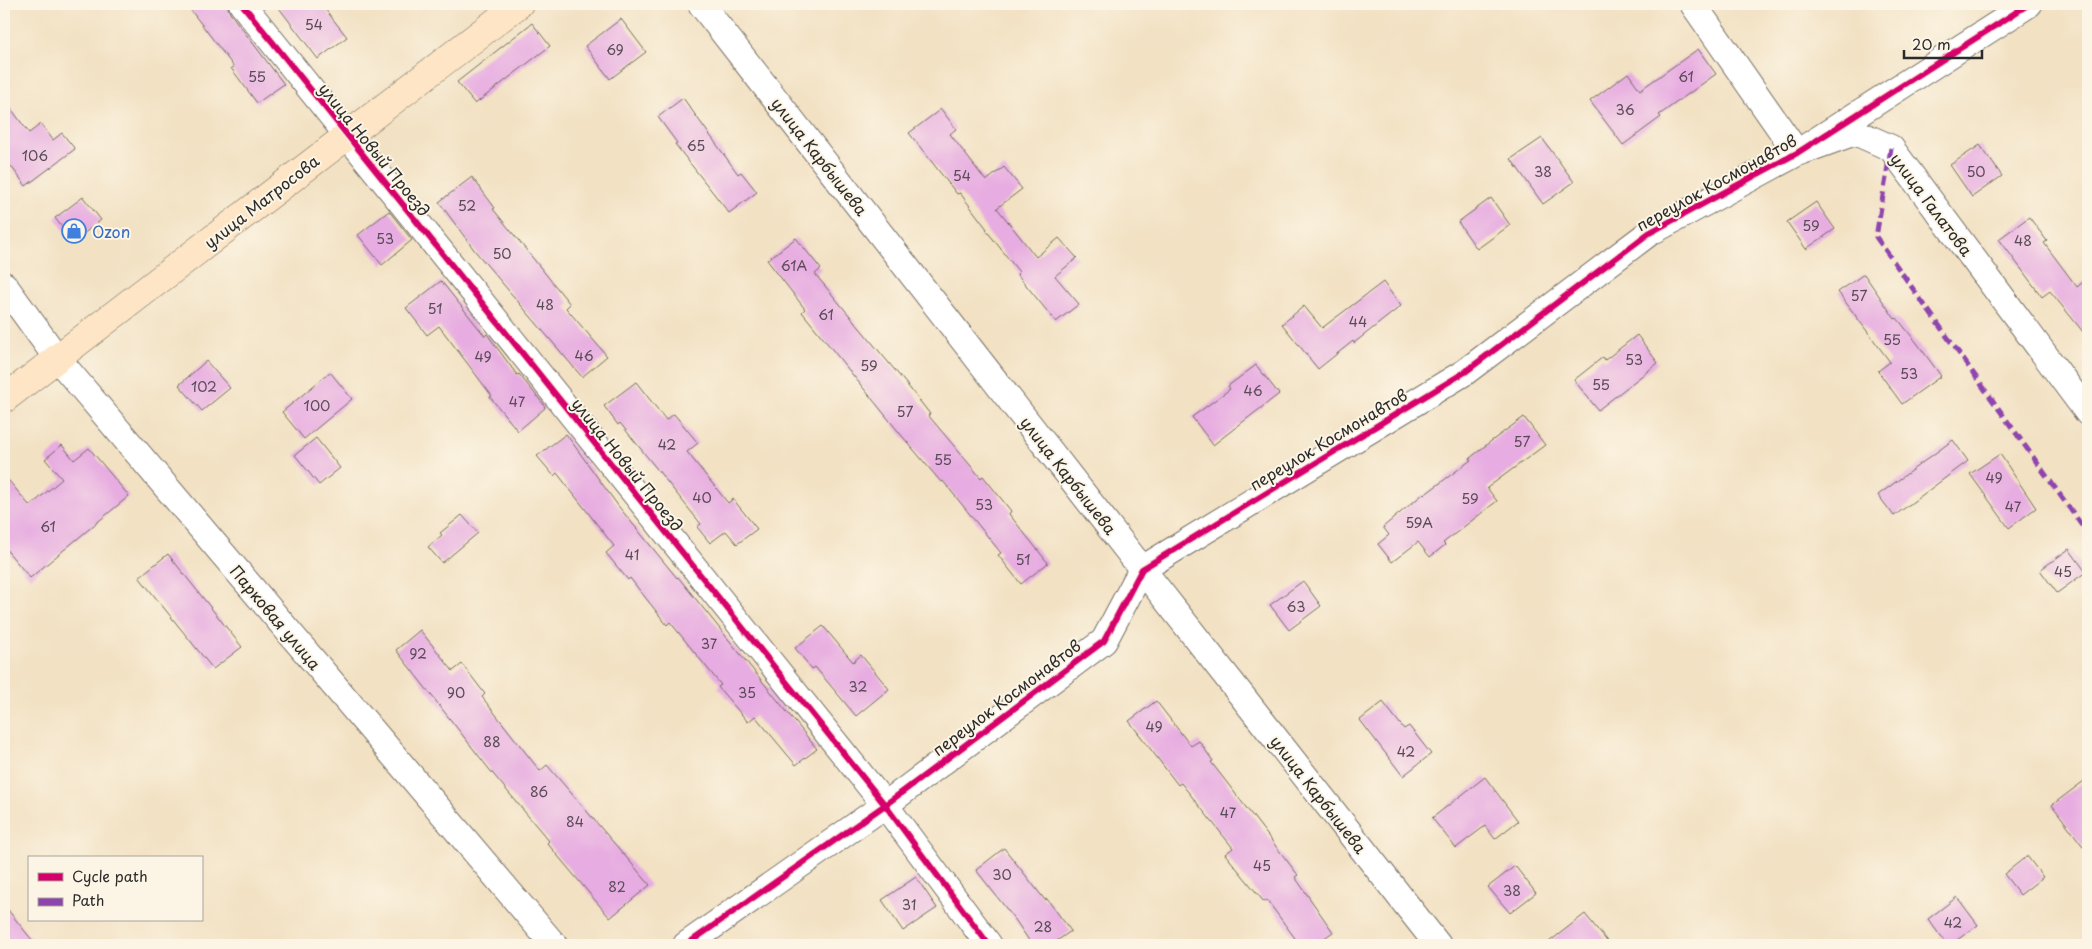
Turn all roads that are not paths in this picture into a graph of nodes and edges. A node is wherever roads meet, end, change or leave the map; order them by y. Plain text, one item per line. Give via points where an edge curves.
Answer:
1 (242, 4) edge
2 (519, 4) edge
3 (701, 4) edge
4 (1693, 4) edge
5 (2028, 4) edge
6 (346, 136) junction
7 (1797, 153) junction
8 (4, 285) edge
9 (57, 358) junction
10 (4, 399) edge
11 (2088, 413) edge
12 (1142, 569) junction
13 (885, 805) junction
14 (554, 945) edge
15 (686, 945) edge
16 (989, 945) edge
17 (1438, 945) edge

1 - 6 street, улица Новый Проезд
2 - 6 street, улица Матросова
3 - 12 street, улица Карбышева
4 - 7 street
5 - 7 street, переулок Космонавтов
6 - 9 street, улица Матросова
6 - 13 street, улица Новый Проезд
7 - 11 street, улица Галатова via 1855,132 1891,148
7 - 12 street, переулок Космонавтов via 1649,233 1465,372
8 - 9 street, Парковая улица
9 - 10 street, улица Матросова
9 - 14 street, Парковая улица
12 - 13 street, переулок Космонавтов via 1104,641
12 - 17 street, улица Карбышева
13 - 15 street, переулок Космонавтов
13 - 16 street, улица Новый Проезд

